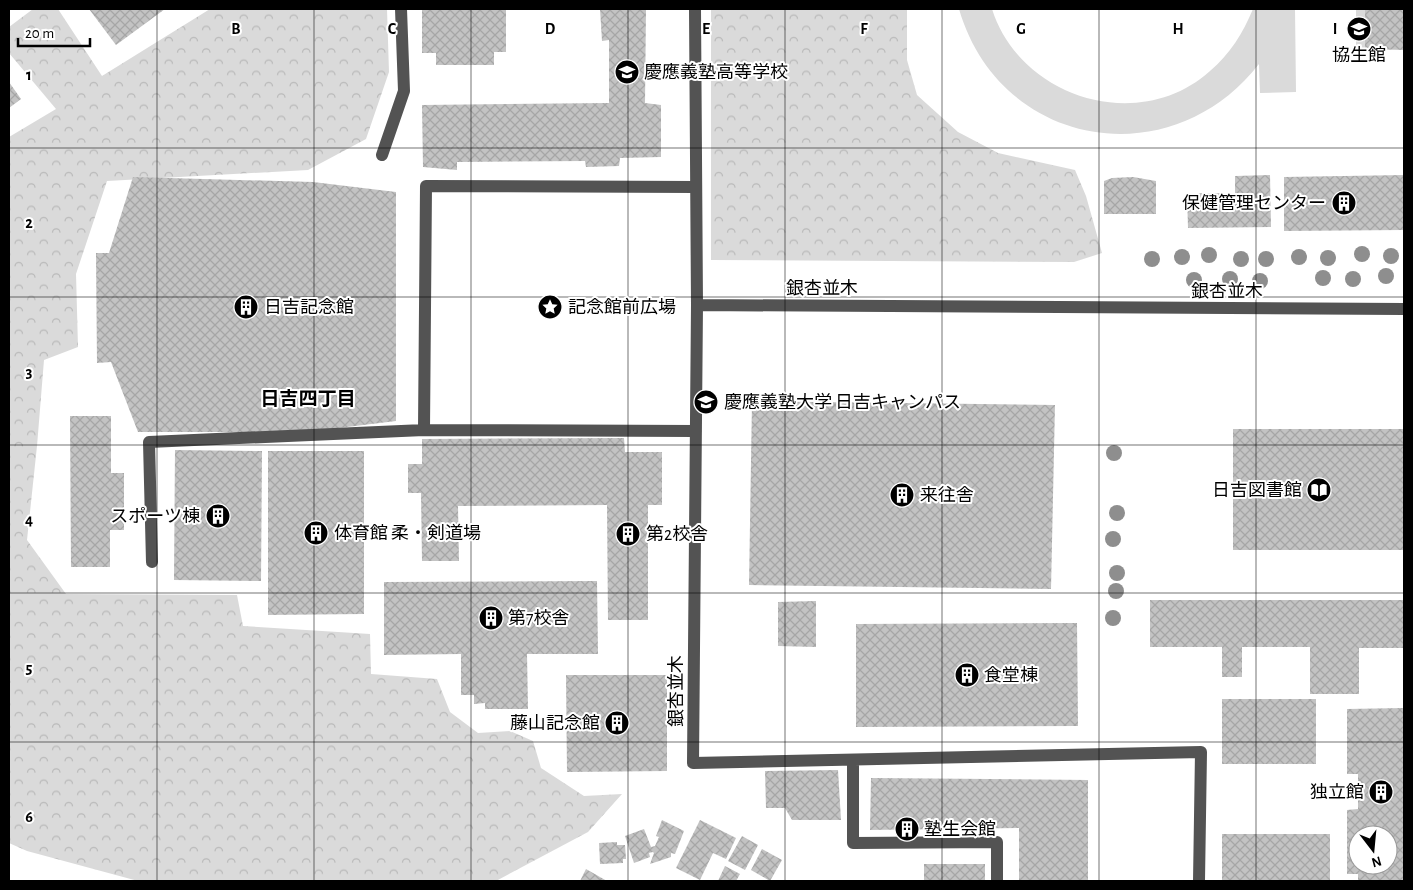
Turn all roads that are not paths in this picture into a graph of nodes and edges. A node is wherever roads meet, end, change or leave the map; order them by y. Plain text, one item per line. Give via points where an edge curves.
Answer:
1 (402, 9) edge
2 (694, 9) edge
3 (382, 155) dead end
4 (696, 187) junction
5 (697, 305) junction
6 (1404, 310) edge
7 (424, 430) junction
8 (696, 431) junction
9 (152, 562) dead end
10 (853, 760) junction
11 (997, 881) edge
12 (1199, 881) edge

1 - 3 lane via 404,91
2 - 4 lane
4 - 5 lane
4 - 7 lane via 426,186
5 - 6 lane, 銀杏並木
5 - 8 lane, 銀杏並木
7 - 8 lane
7 - 9 lane via 149,442
8 - 10 lane, 銀杏並木 via 693,763
10 - 11 lane via 853,843 997,842
10 - 12 lane via 1201,752

